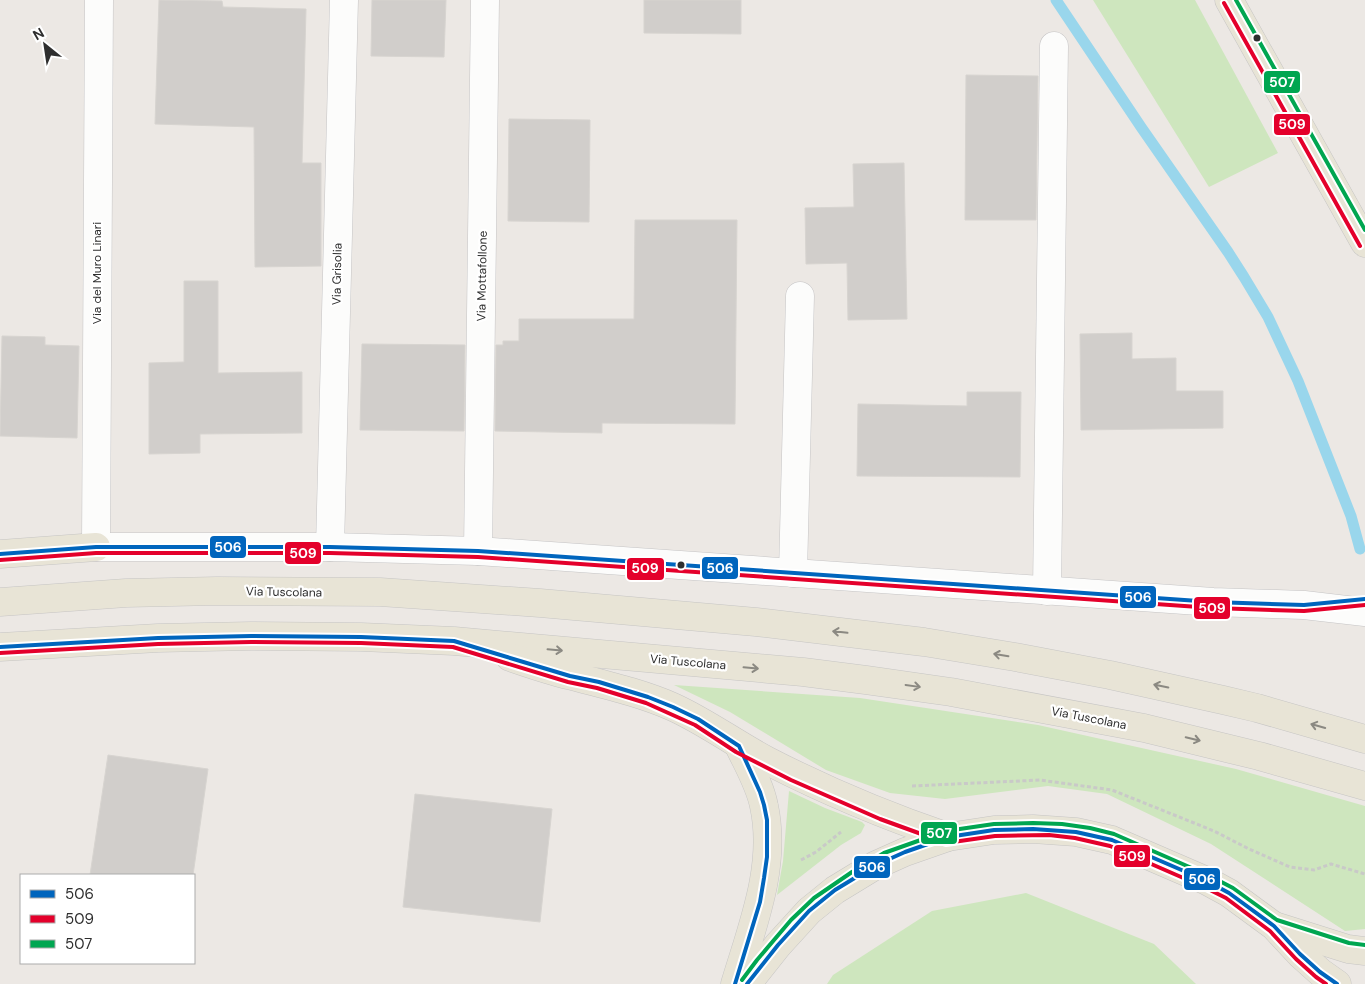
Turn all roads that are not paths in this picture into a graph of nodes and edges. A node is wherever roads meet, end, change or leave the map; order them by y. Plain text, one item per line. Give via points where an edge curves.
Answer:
1 (99, 0) edge
2 (344, 0) edge
3 (485, 0) edge
4 (1228, 0) edge
5 (1054, 46) dead end
6 (1365, 243) edge
7 (800, 296) dead end
8 (96, 547) junction
9 (330, 548) junction
10 (478, 551) junction
11 (0, 554) edge
12 (794, 573) junction
13 (1047, 591) junction
14 (1365, 599) edge
15 (0, 602) edge
16 (1304, 604) junction
17 (1365, 612) edge
18 (454, 641) junction
19 (0, 647) edge
20 (1365, 739) edge
21 (739, 746) junction
22 (1365, 786) edge
23 (948, 837) junction
24 (1274, 926) junction
25 (1365, 951) edge
26 (735, 984) edge
27 (747, 984) edge
28 (1337, 984) edge

1 - 8 street, Via del Muro Linari
2 - 9 street, Via Grisolia
3 - 10 street, Via Mottafollone
4 - 6 main road
5 - 13 street
7 - 12 street
8 - 9 street
8 - 11 main road
9 - 10 street
10 - 12 street
12 - 13 street
13 - 16 street via 1213,602
14 - 16 street
20 -> 15 main road, Via Tuscolana via 1257,708 1110,675 924,642 756,622 380,592 144,592
16 - 17 street
18 - 19 main road, Via Tuscolana via 251,636
18 - 21 main road via 648,697 698,719
18 -> 22 main road, Via Tuscolana via 803,672 951,692 1144,728
21 - 23 main road via 817,785
21 - 26 main road via 764,804 767,837 760,902
23 - 24 main road via 994,830 1033,829 1076,832 1112,840 1206,880
23 - 27 main road via 887,859 835,890 795,925
24 - 25 main road via 1348,949
24 - 28 main road via 1300,954

